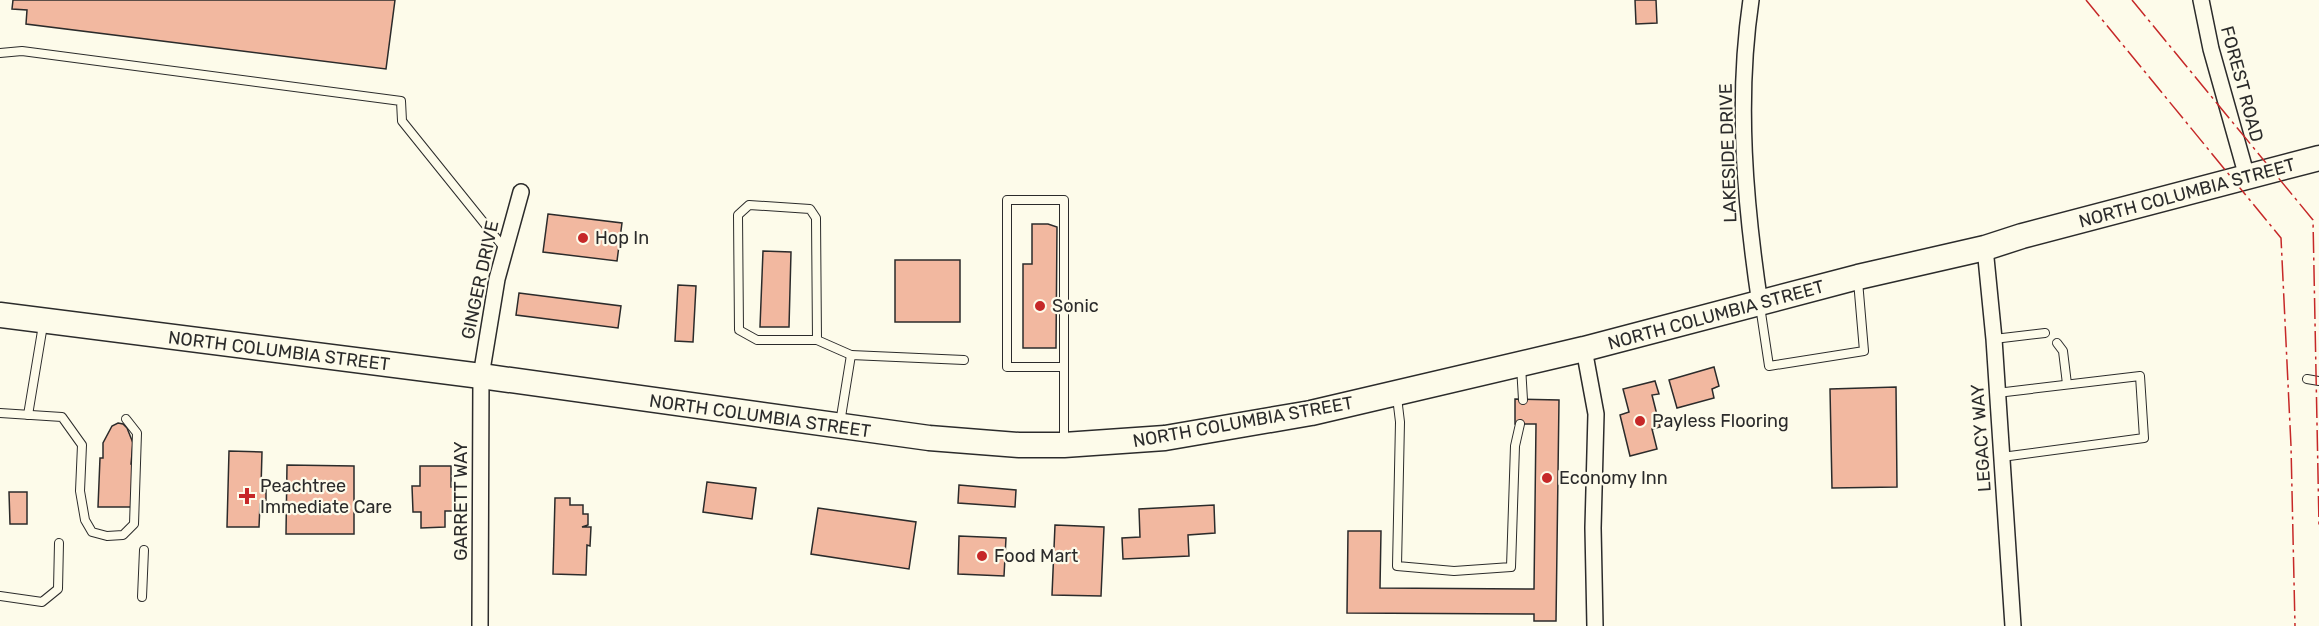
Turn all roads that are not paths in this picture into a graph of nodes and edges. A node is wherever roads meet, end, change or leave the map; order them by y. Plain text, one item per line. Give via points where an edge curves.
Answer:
1 (1751, 0) edge
2 (2201, 0) edge
3 (0, 53) edge
4 (2319, 158) edge
5 (2247, 177) junction
6 (521, 192) dead end
7 (1985, 248) junction
8 (505, 249) junction
9 (1858, 277) junction
10 (1760, 304) junction
11 (0, 315) edge
12 (44, 321) junction
13 (2044, 333) dead end
14 (1994, 339) junction
15 (817, 340) junction
16 (2057, 344) dead end
17 (1584, 349) junction
18 (850, 355) junction
19 (964, 360) dead end
20 (1521, 364) junction
21 (1064, 367) junction
22 (481, 376) junction
23 (2307, 379) dead end
24 (2319, 381) edge
25 (2067, 384) junction
26 (1396, 393) junction
27 (1997, 393) junction
28 (1523, 400) dead end
29 (0, 413) edge
30 (28, 415) junction
31 (126, 419) dead end
32 (1520, 424) dead end
33 (839, 427) junction
34 (1064, 445) junction
35 (2002, 457) junction
36 (59, 543) dead end
37 (144, 550) dead end
38 (0, 596) edge
39 (142, 597) dead end
40 (480, 626) edge
41 (1595, 626) edge
42 (2013, 626) edge

1 - 10 street, LAKESIDE DRIVE via 1743,127 1748,221
2 - 5 street, FOREST ROAD
3 - 8 lane via 22,51 401,101 402,122
4 - 5 main road, NORTH COLUMBIA STREET
5 - 7 main road, NORTH COLUMBIA STREET
6 - 8 street, GINGER DRIVE
7 - 9 main road, NORTH COLUMBIA STREET
7 - 14 street, LEGACY WAY
8 - 22 street, GINGER DRIVE via 496,279
9 - 10 main road, NORTH COLUMBIA STREET
9 - 10 lane via 1864,351 1769,366
10 - 17 main road, NORTH COLUMBIA STREET
11 - 12 main road, NORTH COLUMBIA STREET
12 - 22 main road, NORTH COLUMBIA STREET
12 - 30 lane
13 - 14 lane
14 - 27 street, LEGACY WAY
15 - 15 lane via 816,218 810,209 749,205 738,215 740,330 757,340
15 - 18 lane
16 - 25 lane via 2063,351
17 - 20 main road, NORTH COLUMBIA STREET
17 - 41 street via 1596,414
18 - 19 lane
18 - 33 lane
20 - 26 main road, NORTH COLUMBIA STREET
20 - 28 lane
21 - 21 lane via 1064,200 1007,200 1007,367
21 - 34 lane
22 - 33 main road, NORTH COLUMBIA STREET
22 - 40 street, GARRETT WAY
23 - 24 lane
25 - 27 lane
25 - 35 lane via 2140,376 2144,438
26 - 32 lane via 1400,422 1397,566 1454,571 1511,567 1515,446
26 - 34 main road, NORTH COLUMBIA STREET via 1311,413 1165,438
27 - 35 street, LEGACY WAY
29 - 30 lane
30 - 31 lane via 62,417 82,445 80,491 85,520 92,532 107,536 123,535 134,524 137,433
33 - 34 main road, NORTH COLUMBIA STREET via 974,443
35 - 42 street, LEGACY WAY
36 - 38 lane via 58,589 42,602
37 - 39 lane

